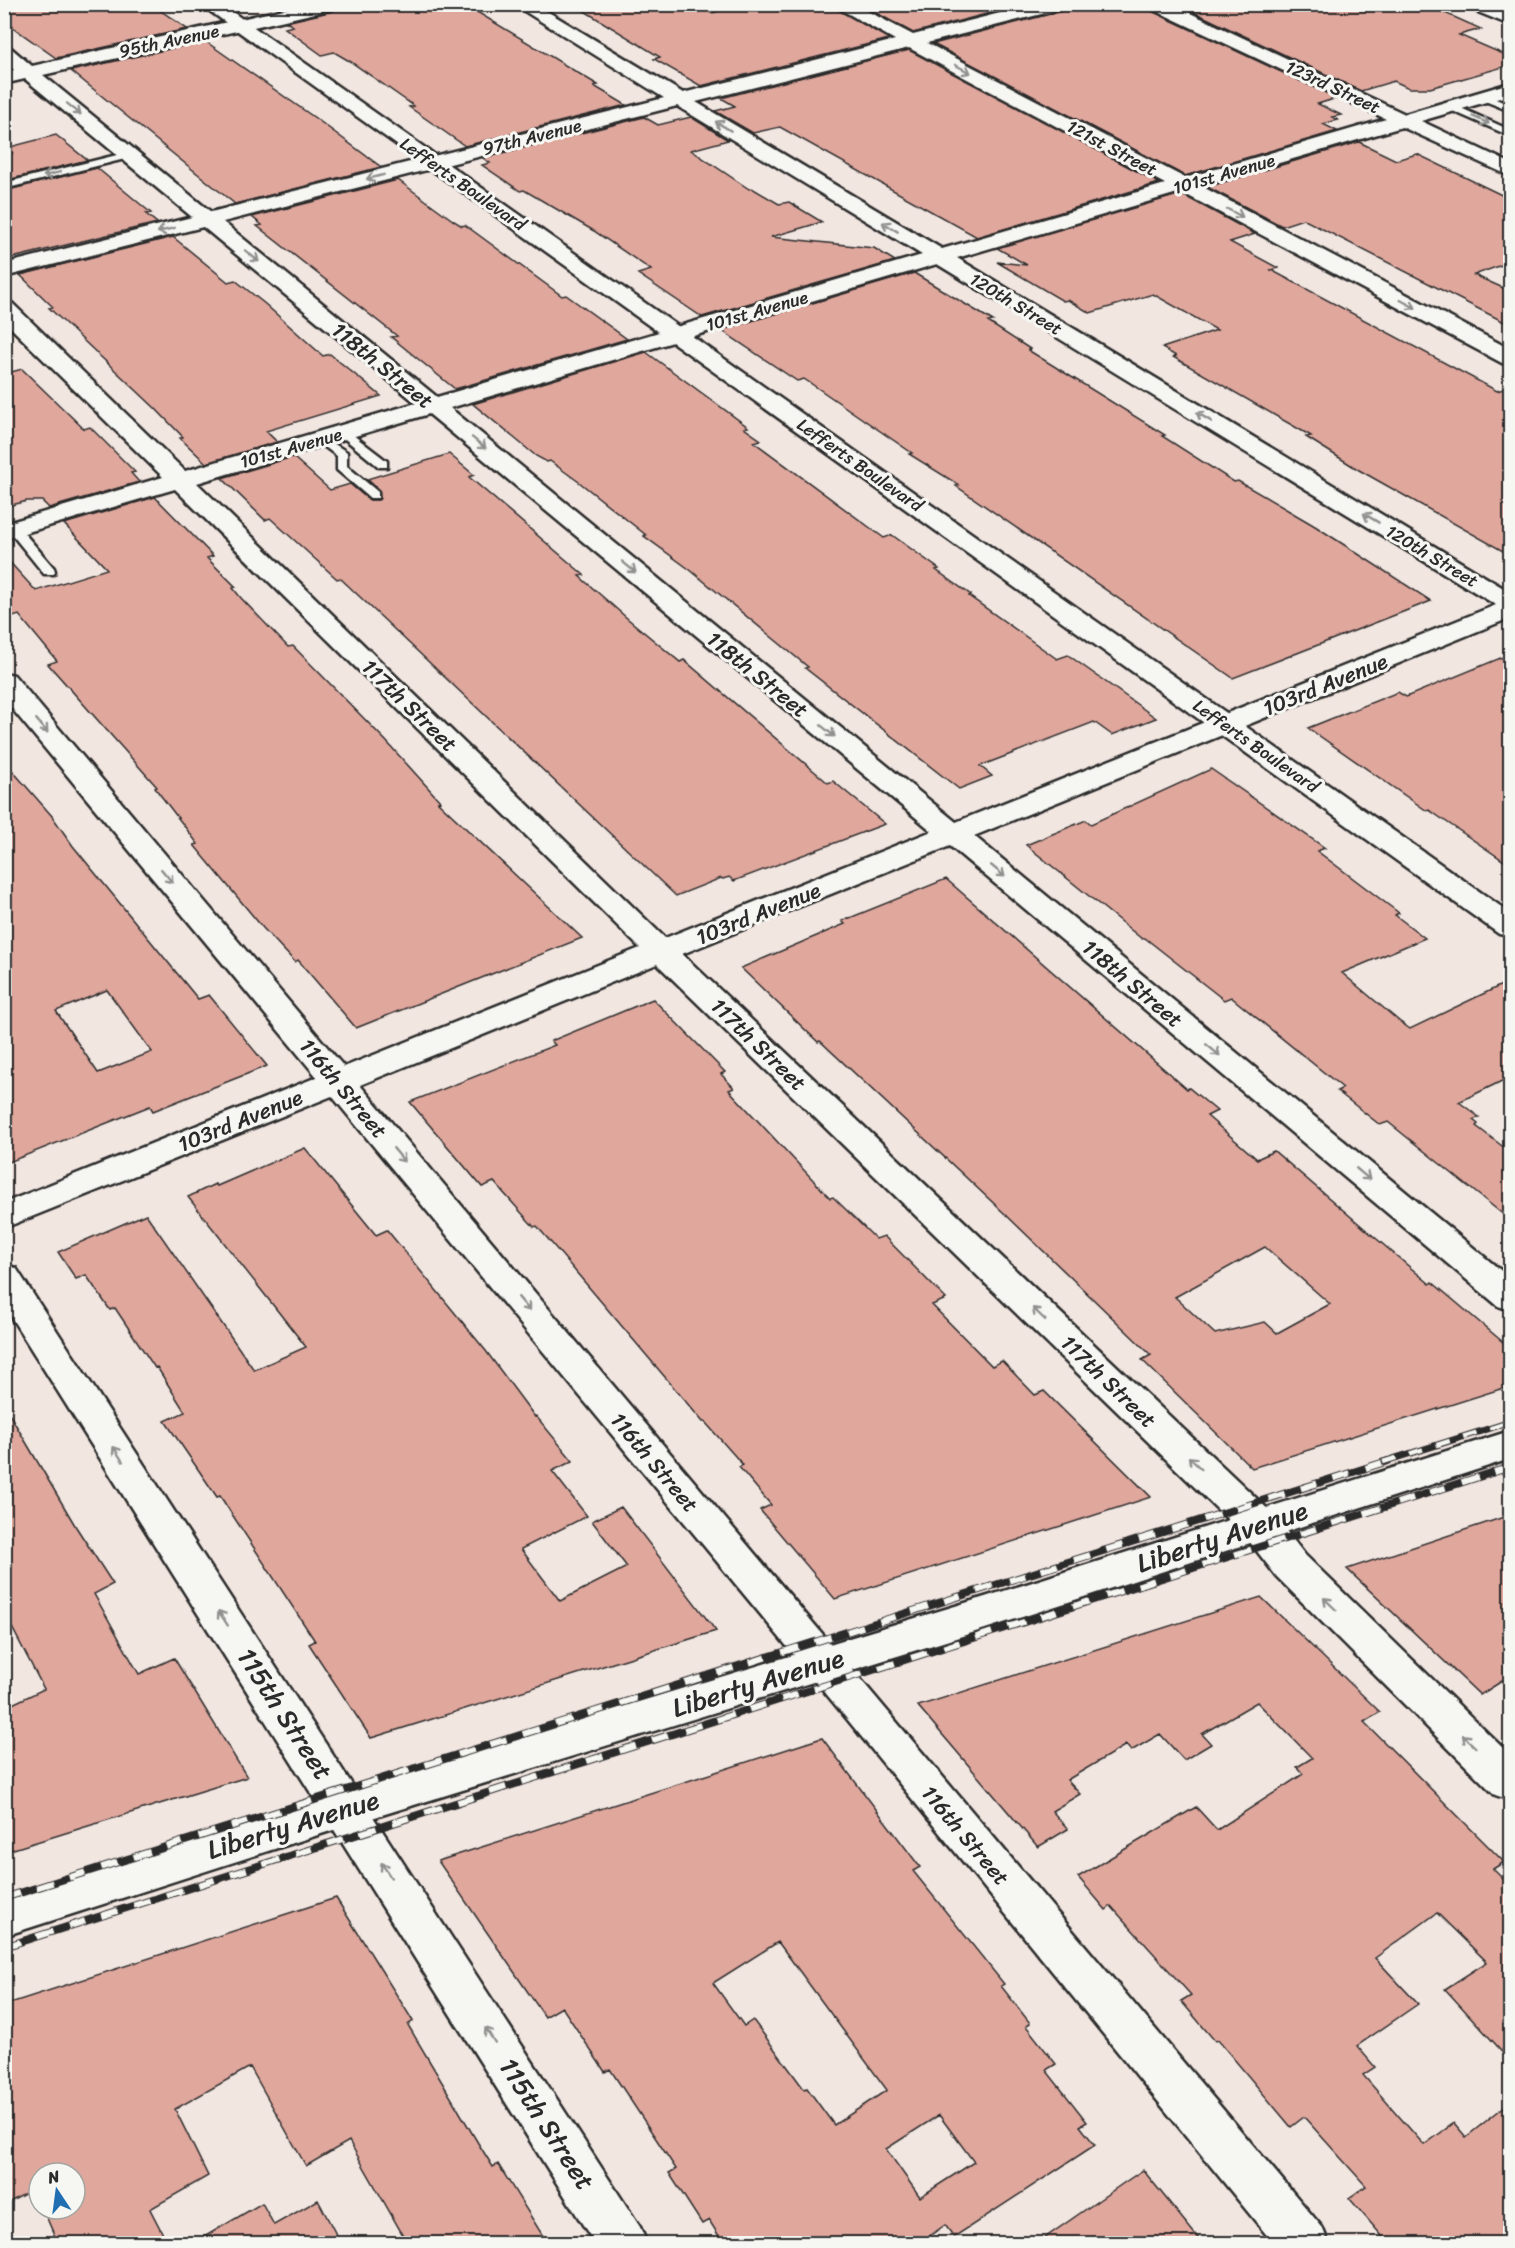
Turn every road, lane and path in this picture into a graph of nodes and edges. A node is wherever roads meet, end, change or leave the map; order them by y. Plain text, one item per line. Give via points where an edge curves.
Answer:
1 (209, 4) edge
2 (333, 4) edge
3 (522, 4) edge
4 (840, 4) edge
5 (1059, 4) edge
6 (1156, 4) edge
7 (1474, 4) edge
8 (1510, 20) edge
9 (238, 26) junction
10 (911, 42) junction
11 (4, 52) edge
12 (28, 72) junction
13 (4, 77) edge
14 (1510, 89) edge
15 (1483, 97) junction
16 (680, 100) junction
17 (1451, 107) junction
18 (1510, 108) edge
19 (1405, 120) junction
20 (1510, 133) edge
21 (129, 155) junction
22 (432, 163) junction
23 (1510, 170) edge
24 (1183, 185) junction
25 (4, 186) edge
26 (207, 219) junction
27 (940, 257) junction
28 (4, 271) edge
29 (4, 308) edge
30 (677, 334) junction
31 (1510, 358) edge
32 (434, 406) junction
33 (344, 432) junction
34 (320, 439) junction
35 (383, 464) dead end
36 (181, 481) junction
37 (374, 495) dead end
38 (9, 531) edge
39 (49, 571) dead end
40 (1510, 603) edge
41 (1510, 609) edge
42 (4, 681) edge
43 (1226, 724) junction
44 (953, 834) junction
45 (1510, 927) edge
46 (662, 952) junction
47 (337, 1081) junction
48 (4, 1216) edge
49 (4, 1277) edge
50 (1510, 1297) edge
51 (1510, 1445) edge
52 (1260, 1526) junction
53 (823, 1663) junction
54 (1510, 1782) edge
55 (346, 1808) junction
56 (4, 1917) edge
57 (623, 2244) edge
58 (1305, 2244) edge

1 - 9 street, Lefferts Boulevard
2 - 9 street, 95th Avenue
3 - 16 street, 120th Street
4 - 10 street, 121st Street
5 - 10 street, 97th Avenue
6 - 19 street, 123rd Street
7 - 8 street
9 - 12 street, 95th Avenue
9 - 22 street, Lefferts Boulevard
10 - 16 street, 97th Avenue
10 -> 24 street, 121st Street
11 - 12 street, 118th Street
12 - 13 street, 95th Avenue
12 -> 21 street, 118th Street
14 - 15 street, 101st Avenue
15 - 17 street, 101st Avenue
15 - 18 lane
16 - 22 street, 97th Avenue
27 -> 16 street, 120th Street
17 - 19 street, 101st Avenue
17 -> 20 lane
19 - 23 street, 123rd Street
19 - 24 street, 101st Avenue
21 -> 25 lane
21 - 26 street, 118th Street
22 -> 26 street, 97th Avenue
22 - 30 street, Lefferts Boulevard
24 - 27 street, 101st Avenue
24 -> 31 street, 121st Street
26 -> 28 street, 97th Avenue
26 -> 32 street, 118th Street
27 - 30 street, 101st Avenue
40 -> 27 street, 120th Street
29 - 36 street, 117th Street
30 - 32 street, 101st Avenue
30 - 43 street, Lefferts Boulevard
32 - 33 street, 101st Avenue
32 -> 44 street, 118th Street
33 - 34 street, 101st Avenue
33 - 35 lane
34 - 36 street, 101st Avenue
34 - 37 lane via 343,455 341,467
36 - 38 street, 101st Avenue
36 - 46 street, 117th Street
38 - 39 lane
41 - 43 street, 103rd Avenue
42 -> 47 street, 116th Street
43 - 44 street, 103rd Avenue
43 - 45 street, Lefferts Boulevard
44 - 46 street, 103rd Avenue
44 -> 50 street, 118th Street
46 - 47 street, 103rd Avenue
52 -> 46 street, 117th Street
47 - 48 street, 103rd Avenue
47 -> 53 street, 116th Street
55 -> 49 street, 115th Street
51 - 52 street, Liberty Avenue
52 - 53 street, Liberty Avenue
54 -> 52 street, 117th Street via 1290,1566
53 - 55 street, Liberty Avenue
53 - 58 street, 116th Street
55 - 56 street, Liberty Avenue
57 -> 55 street, 115th Street

